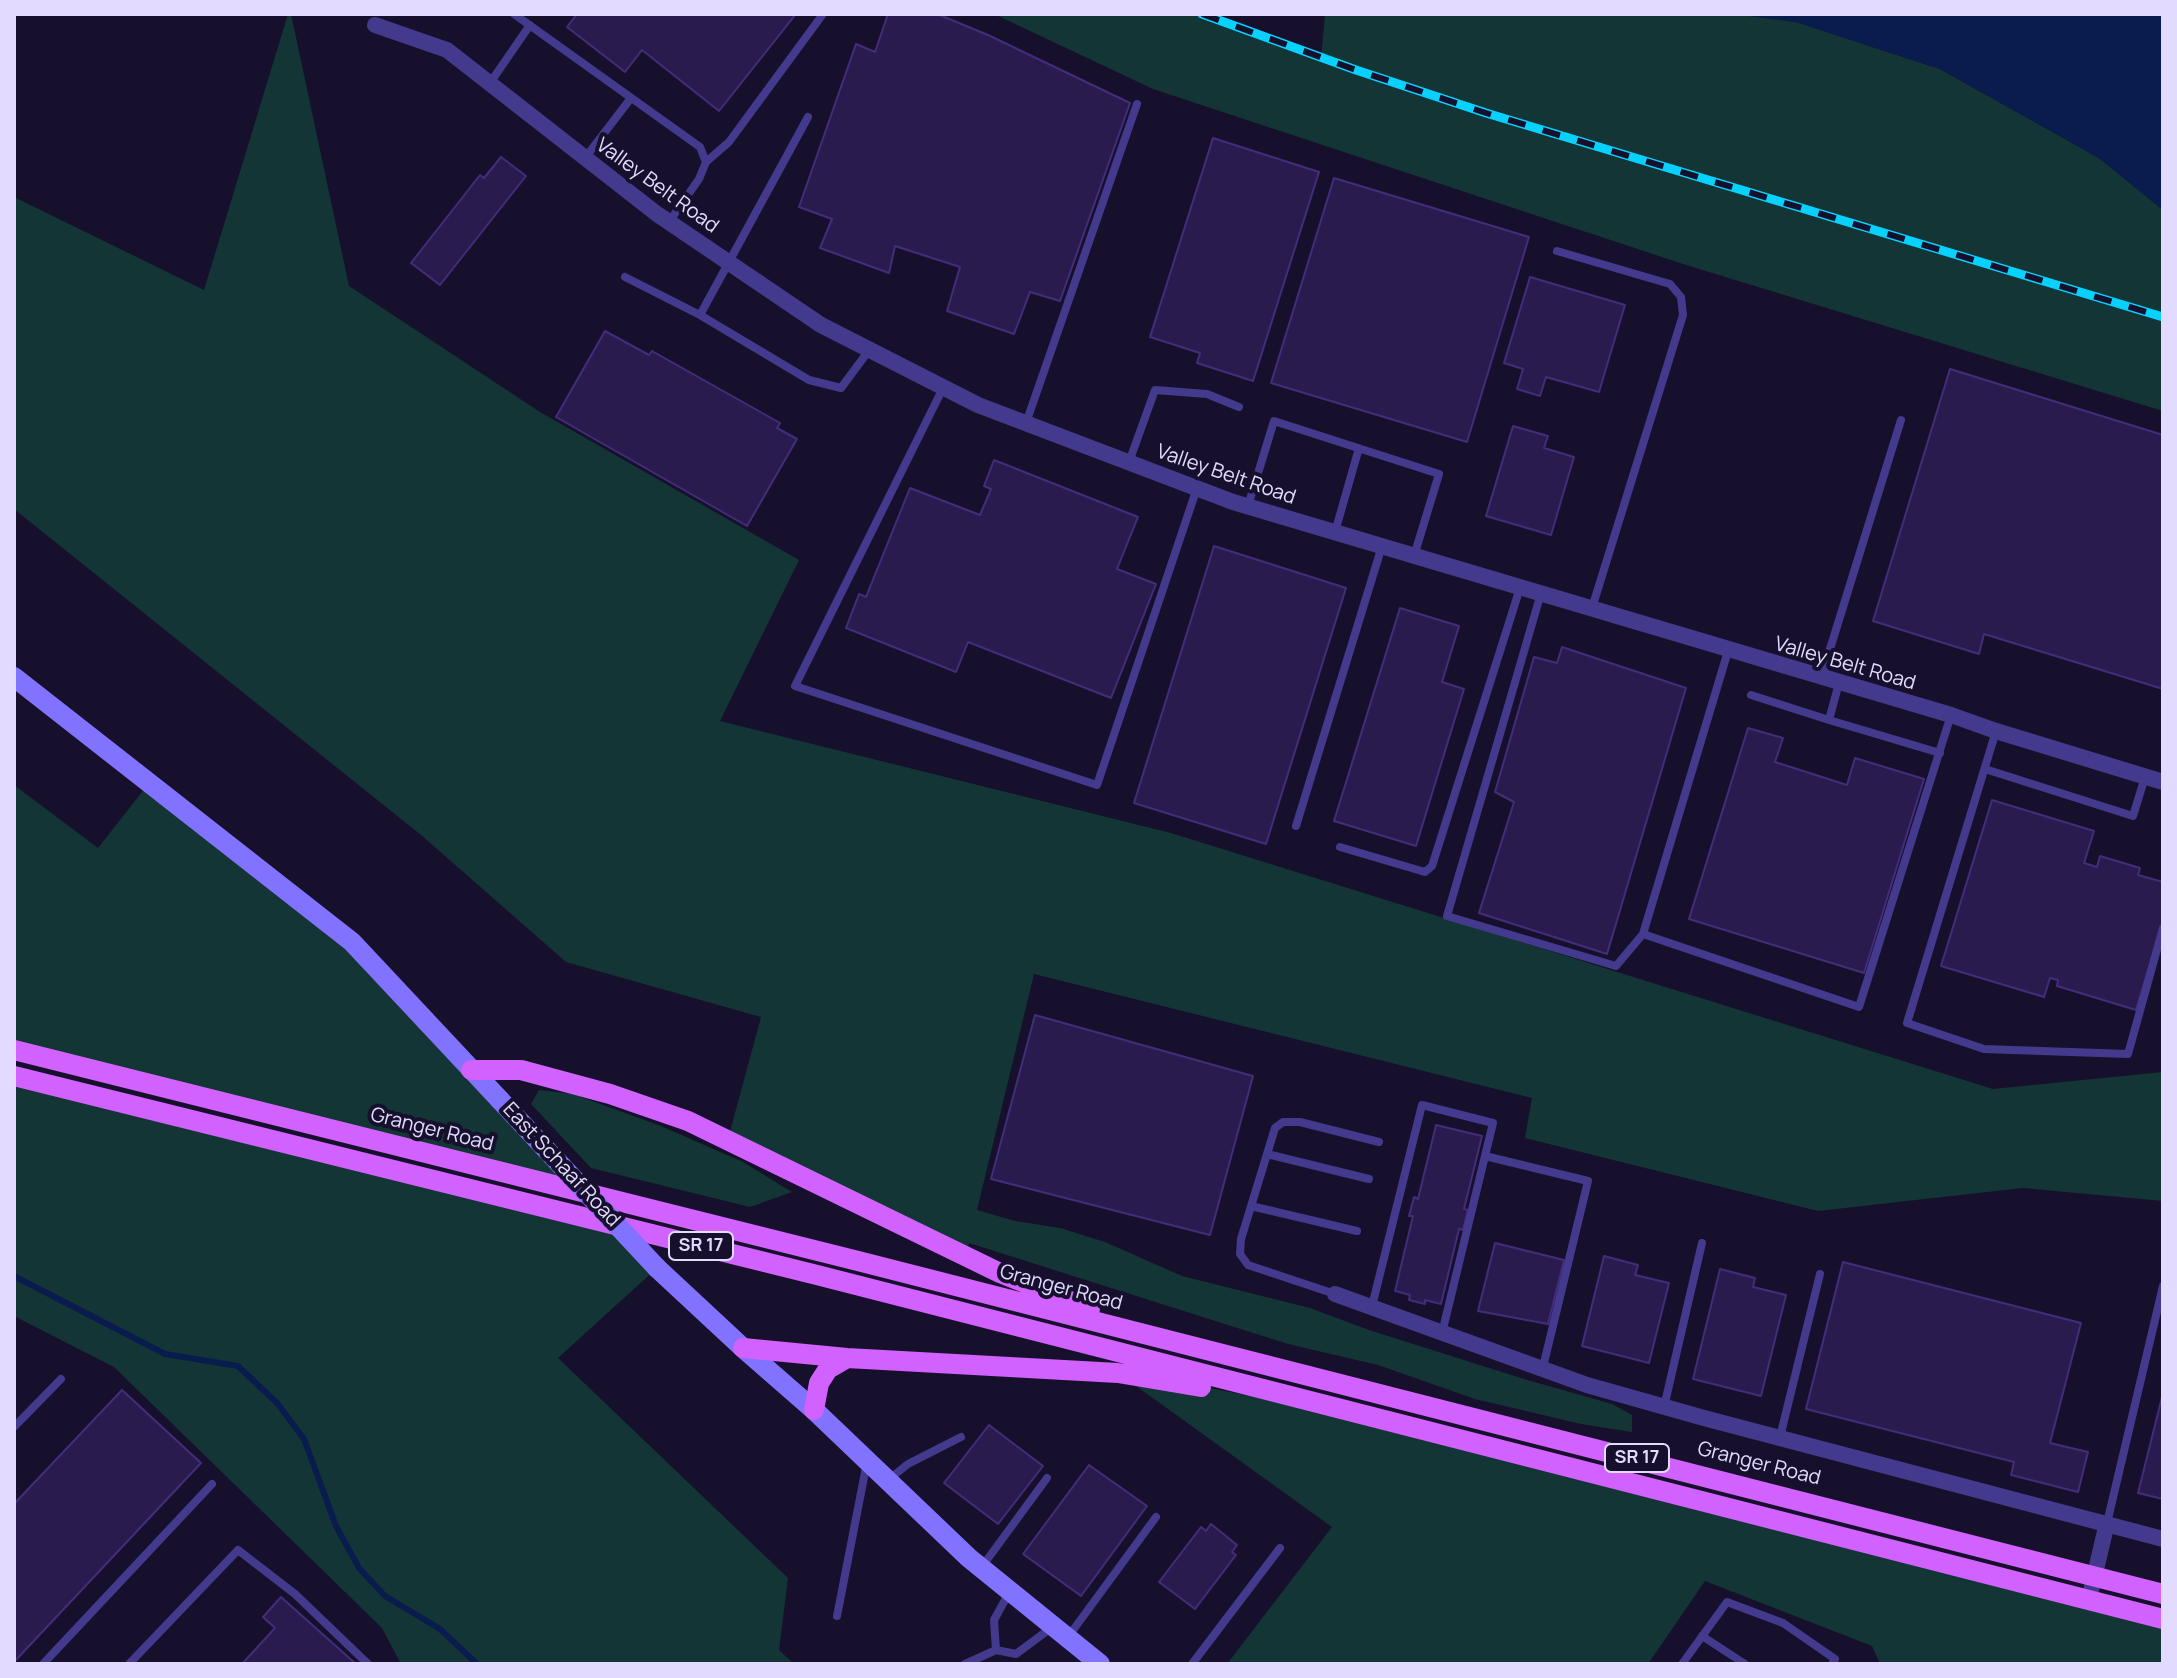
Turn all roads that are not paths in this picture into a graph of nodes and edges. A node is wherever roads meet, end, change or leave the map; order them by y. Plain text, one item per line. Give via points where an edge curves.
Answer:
1 (514, 14) edge
2 (823, 14) edge
3 (376, 18) edge
4 (530, 25) junction
5 (490, 83) junction
6 (631, 98) junction
7 (1137, 104) dead end
8 (808, 117) dead end
9 (585, 158) junction
10 (706, 162) junction
11 (669, 222) junction
12 (1557, 251) dead end
13 (729, 262) junction
14 (625, 277) dead end
15 (700, 315) junction
16 (870, 349) junction
17 (944, 387) junction
18 (1239, 407) dead end
19 (1901, 420) dead end
20 (1026, 423) junction
21 (1359, 448) junction
22 (1129, 462) junction
23 (1197, 488) junction
24 (1248, 507) junction
25 (1334, 532) junction
26 (1382, 546) junction
27 (1414, 556) junction
28 (1521, 587) junction
29 (1541, 593) junction
30 (1592, 608) junction
31 (1728, 651) junction
32 (14, 677) edge
33 (1821, 678) junction
34 (1839, 683) junction
35 (1751, 695) dead end
36 (1951, 715) junction
37 (1829, 720) junction
38 (1996, 731) junction
39 (1940, 753) junction
40 (1985, 769) junction
41 (2146, 776) junction
42 (2163, 782) edge
43 (1296, 826) dead end
44 (1340, 847) dead end
45 (2163, 928) edge
46 (1643, 934) junction
47 (14, 1050) edge
48 (471, 1070) junction
49 (14, 1076) edge
50 (1379, 1142) dead end
51 (1267, 1154) junction
52 (1485, 1156) junction
53 (1369, 1179) dead end
54 (1251, 1206) junction
55 (1357, 1231) dead end
56 (1702, 1243) dead end
57 (1820, 1274) dead end
58 (2163, 1286) edge
59 (1335, 1294) joint
60 (1372, 1306) junction
61 (1441, 1333) junction
62 (1179, 1344) junction
63 (743, 1348) junction
64 (847, 1358) junction
65 (1543, 1367) junction
66 (61, 1379) dead end
67 (1664, 1407) junction
68 (814, 1410) junction
69 (1386, 1422) junction
70 (14, 1427) edge
71 (961, 1437) dead end
72 (1780, 1438) junction
73 (867, 1461) junction
74 (1047, 1478) dead end
75 (887, 1480) junction
76 (212, 1484) dead end
77 (1156, 1517) dead end
78 (2107, 1523) junction
79 (2163, 1539) edge
80 (1280, 1548) dead end
81 (981, 1568) junction
82 (2095, 1575) junction
83 (1010, 1591) junction
84 (2163, 1594) edge
85 (2089, 1599) junction
86 (837, 1616) dead end
87 (2163, 1619) edge
88 (1061, 1632) junction
89 (1702, 1636) junction
90 (996, 1650) junction
91 (43, 1664) edge
92 (129, 1664) edge
93 (368, 1664) edge
94 (965, 1664) edge
95 (1100, 1664) edge
96 (1192, 1664) edge
97 (1682, 1664) edge
98 (1745, 1664) edge
99 (1832, 1664) edge

1 - 4 lane
2 - 10 lane via 729,142
3 - 5 street, Valley Belt Road via 447,50
4 - 5 lane
4 - 6 lane
5 - 9 street, Valley Belt Road
6 - 9 lane
6 - 10 lane via 700,147
7 - 20 lane
8 - 13 lane
9 - 11 street, Valley Belt Road
10 - 11 lane
11 - 13 street, Valley Belt Road
12 - 30 lane via 1670,284 1681,297 1683,315
13 - 15 lane
13 - 16 street, Valley Belt Road via 821,325
14 - 15 lane
15 - 16 lane via 809,380 841,388
16 - 17 street, Valley Belt Road
17 - 20 street, Valley Belt Road
17 - 23 lane via 795,686 1097,785
18 - 22 lane via 1207,394 1155,390
19 - 33 lane
20 - 22 street, Valley Belt Road
21 - 24 lane via 1274,421
21 - 25 lane
21 - 27 lane via 1439,474
22 - 23 street, Valley Belt Road
23 - 24 street, Valley Belt Road
24 - 25 street, Valley Belt Road
25 - 26 street, Valley Belt Road
26 - 27 street, Valley Belt Road
26 - 43 lane
27 - 28 street, Valley Belt Road
28 - 29 street, Valley Belt Road
28 - 44 lane via 1432,866 1425,872
29 - 30 street, Valley Belt Road
29 - 46 lane via 1447,916 1616,966
30 - 31 street, Valley Belt Road
31 - 33 street, Valley Belt Road
31 - 46 lane
32 - 48 street, East Schaaf Road via 352,942
33 - 34 street, Valley Belt Road
34 - 36 street, Valley Belt Road
34 - 37 lane
35 - 37 lane
36 - 38 street, Valley Belt Road
36 - 39 lane
37 - 39 lane
38 - 40 lane
38 - 41 street, Valley Belt Road
39 - 46 lane via 1859,1007
40 - 41 lane via 2133,816
40 - 45 lane via 1907,1023 1984,1049 2128,1054
41 - 42 street, Valley Belt Road
47 - 62 main road, Granger Road / SR 17
48 - 62 main road via 521,1070 688,1121 1000,1273
48 - 63 street, East Schaaf Road, bridge via 657,1268
49 - 69 main road, SR 17
50 - 51 lane via 1283,1122 1275,1128
51 - 53 lane
51 - 54 lane
52 - 60 lane via 1493,1123 1422,1105
52 - 61 lane
52 - 65 lane via 1588,1181
54 - 55 lane
54 - 59 lane via 1240,1254 1248,1265
56 - 67 lane
57 - 72 lane
58 - 78 lane
59 - 60 street, Granger Road
60 - 61 street, Granger Road
61 - 65 street, Granger Road
62 - 82 main road, Granger Road / SR 17
63 - 64 main road
63 - 68 street, East Schaaf Road
64 - 68 main road via 828,1369 819,1383
64 - 69 main road via 1152,1377
65 - 67 street, Granger Road
66 - 70 lane
67 - 72 street, Granger Road
68 - 73 street, East Schaaf Road
69 - 85 main road, SR 17
71 - 75 lane
72 - 78 street, Granger Road
73 - 75 street, East Schaaf Road
73 - 86 lane
74 - 81 lane
75 - 81 street, East Schaaf Road
76 - 91 lane
77 - 88 lane
78 - 79 street, Granger Road
78 - 82 street
80 - 96 lane
81 - 83 street, East Schaaf Road
82 - 84 main road, Granger Road / SR 17
82 - 85 street
83 - 88 street, East Schaaf Road
83 - 90 lane via 994,1620
85 - 87 main road, SR 17
88 - 90 lane via 1016,1654
88 - 95 street, East Schaaf Road
89 - 97 lane
89 - 98 lane
89 - 99 lane via 1727,1602 1783,1623 1835,1659
90 - 94 lane
92 - 93 lane via 238,1550 295,1594

